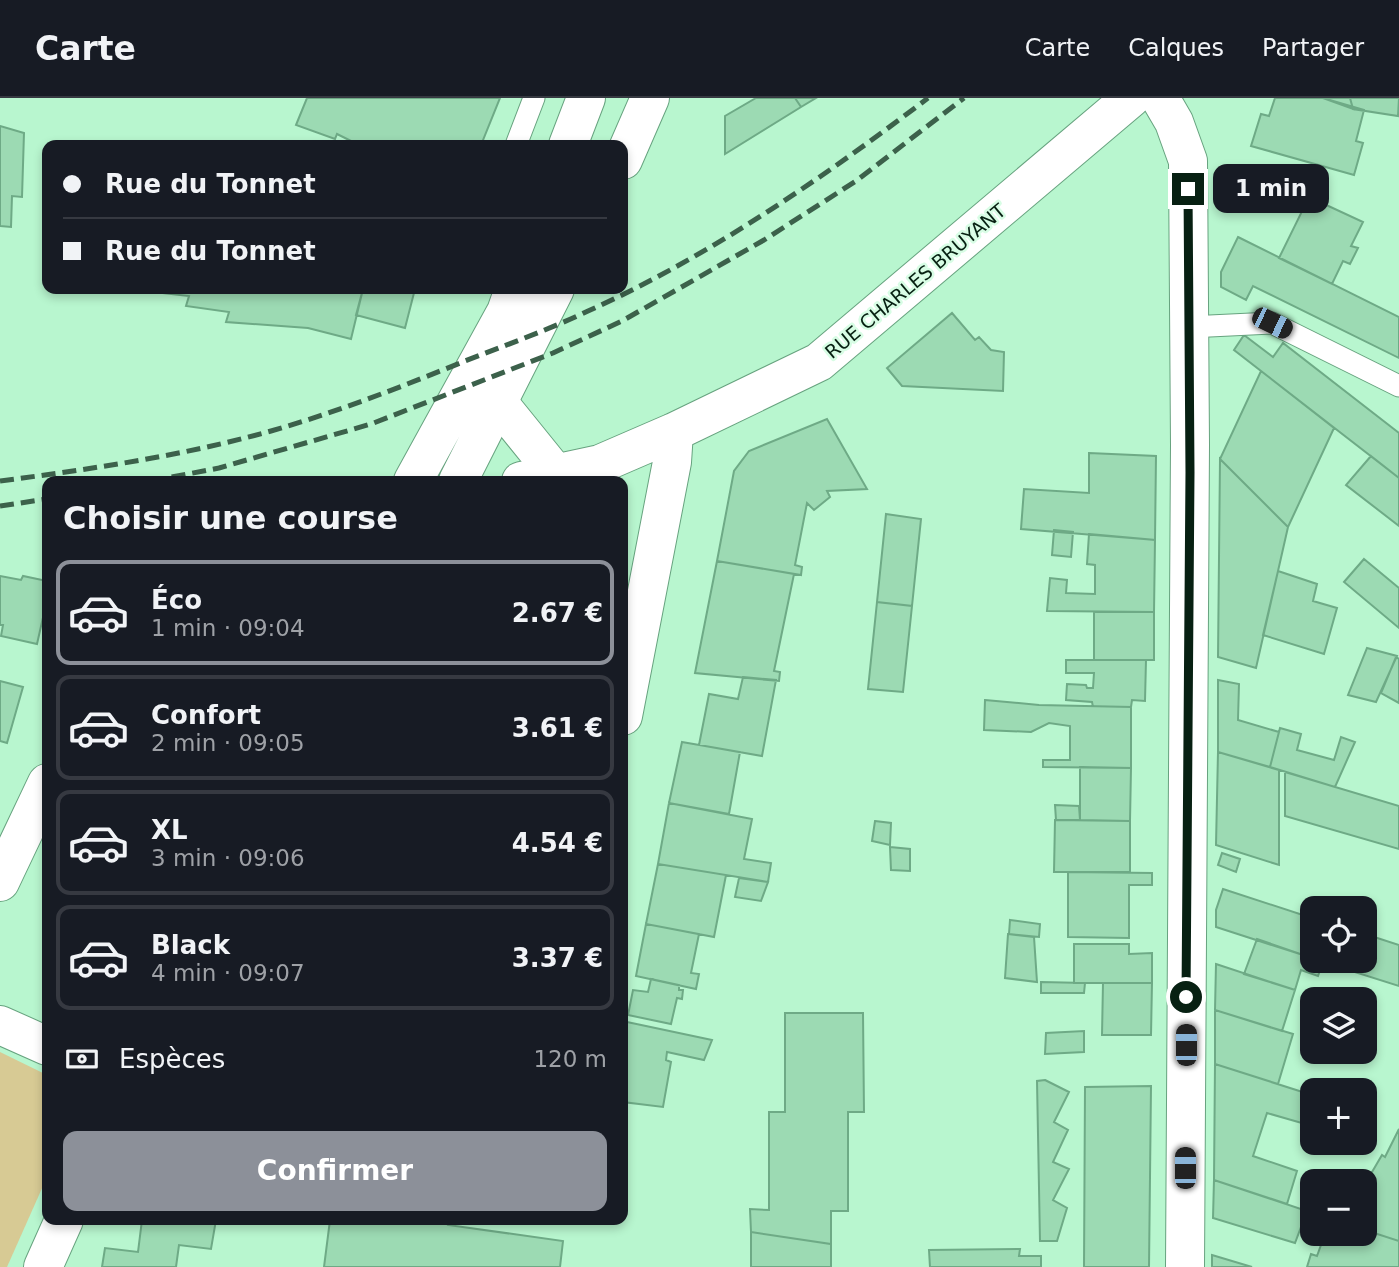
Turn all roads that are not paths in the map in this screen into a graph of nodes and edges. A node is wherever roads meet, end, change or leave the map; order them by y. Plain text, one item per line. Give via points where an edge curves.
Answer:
1 (534, 98) edge
2 (586, 98) edge
3 (1131, 98) edge
4 (1160, 98) edge
5 (645, 100) edge
6 (518, 140) edge
7 (570, 140) edge
8 (628, 146) edge
9 (512, 294) edge
10 (552, 294) edge
11 (1189, 327) junction
12 (1399, 386) edge
13 (497, 401) junction
14 (674, 432) junction
15 (563, 475) edge
16 (416, 476) edge
17 (460, 476) edge
18 (628, 690) edge
19 (42, 794) edge
20 (0, 882) edge
21 (0, 1024) edge
22 (42, 1044) edge
23 (62, 1225) edge
24 (43, 1267) edge
25 (1185, 1267) edge

1 - 6 lane
2 - 7 street
3 - 14 street, RUE CHARLES BRUYANT via 819,362
4 - 11 street via 1188,161
5 - 8 street
9 - 16 street
10 - 13 street
11 - 12 lane via 1272,323
11 - 25 street
13 - 15 street, RUE CHARLES BRUYANT
13 - 17 street
14 - 15 street, RUE CHARLES BRUYANT
14 - 18 street
19 - 20 street
21 - 22 street
23 - 24 street

